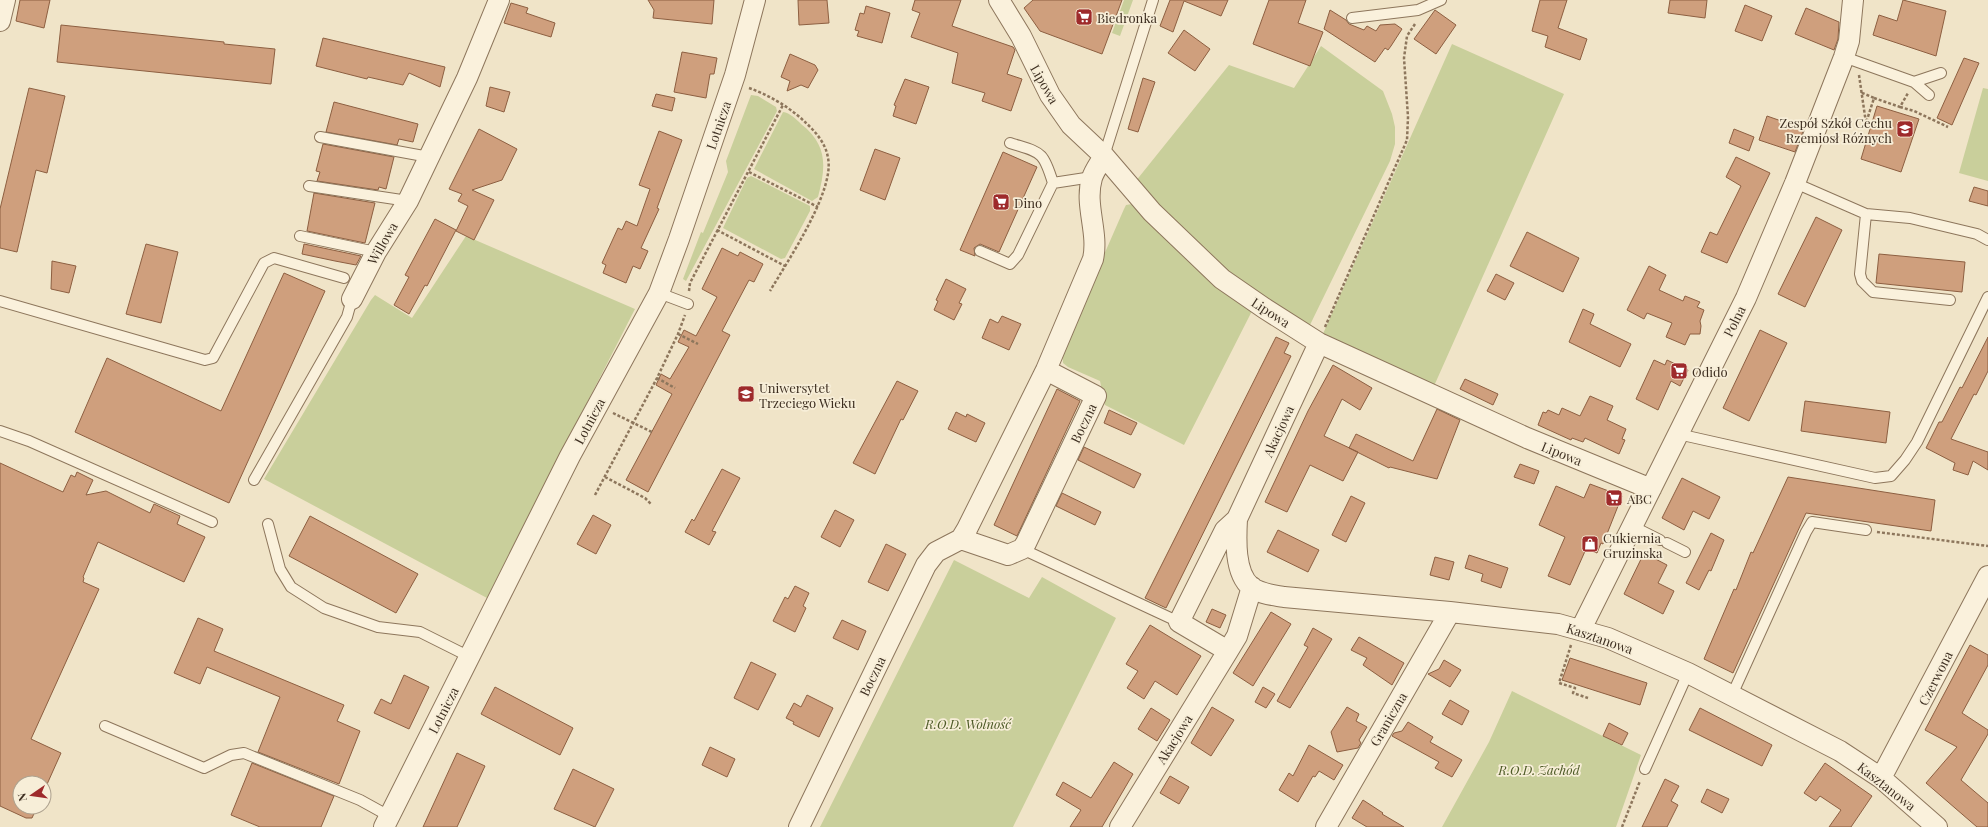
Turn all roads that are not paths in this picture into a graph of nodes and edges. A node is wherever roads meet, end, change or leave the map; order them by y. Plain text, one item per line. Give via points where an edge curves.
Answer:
1 (5, 0) edge
2 (499, 0) edge
3 (755, 0) edge
4 (999, 0) edge
5 (1153, 0) edge
6 (1441, 0) edge
7 (1853, 0) edge
8 (1352, 18) dead end
9 (0, 22) edge
10 (1846, 59) junction
11 (1941, 73) dead end
12 (1914, 82) junction
13 (1929, 95) dead end
14 (320, 137) dead end
15 (1010, 143) dead end
16 (1104, 156) junction
17 (429, 157) junction
18 (1092, 177) junction
19 (1053, 183) junction
20 (1795, 183) junction
21 (309, 186) dead end
22 (408, 201) junction
23 (1866, 214) junction
24 (300, 236) dead end
25 (1988, 240) edge
26 (980, 251) dead end
27 (376, 252) junction
28 (344, 278) dead end
29 (658, 293) junction
30 (1988, 297) edge
31 (352, 299) joint
32 (1950, 300) dead end
33 (0, 301) edge
34 (688, 304) dead end
35 (1319, 343) junction
36 (1046, 370) junction
37 (0, 431) edge
38 (1678, 434) junction
39 (254, 480) dead end
40 (1651, 489) junction
41 (1237, 519) junction
42 (212, 522) dead end
43 (268, 524) dead end
44 (1632, 526) junction
45 (1866, 530) road end
46 (961, 538) junction
47 (1022, 549) junction
48 (1686, 552) dead end
49 (1988, 576) edge
50 (1252, 587) junction
51 (1450, 612) junction
52 (1178, 622) junction
53 (1574, 635) junction
54 (1228, 651) junction
55 (470, 657) junction
56 (1688, 673) junction
57 (1732, 695) junction
58 (105, 726) dead end
59 (1645, 769) road end
60 (1881, 778) junction
61 (387, 822) edge
62 (799, 827) edge
63 (1120, 827) edge
64 (1326, 827) edge
65 (1937, 827) edge

1 - 9 street
2 - 17 street, Willowa via 467,78
3 - 29 street, Lotnicza via 735,75
4 - 16 street, Lipowa via 1021,36 1050,95 1071,125
5 - 16 lane
6 - 8 lane via 1418,10
7 - 10 street, Polna
10 - 12 lane
10 - 20 street, Polna
11 - 12 lane
12 - 13 lane
14 - 17 lane
15 - 19 lane via 1037,152 1046,161
16 - 18 street, Boczna
16 - 35 street, Lipowa via 1152,212 1222,279
17 - 22 street, Willowa
18 - 19 lane
18 - 36 street, Boczna via 1089,195 1096,240 1093,259
19 - 26 lane via 1018,255 1010,264
20 - 23 lane
20 - 38 street, Polna via 1746,298
21 - 22 lane
22 - 27 street, Willowa
23 - 25 lane via 1910,218 1977,234
23 - 32 lane via 1860,274 1867,287 1882,295
24 - 27 lane
27 - 31 street, Willowa
28 - 33 lane via 274,258 264,263 212,358 205,360
29 - 34 lane
29 - 55 street, Lotnicza via 570,456
30 - 38 lane via 1917,442 1891,476 1875,478
31 - 39 lane, Willowa via 346,317
35 - 40 street, Lipowa via 1527,438
35 - 41 street, Akacjowa
36 - 46 street, Boczna via 972,521
36 - 47 street, Boczna via 1096,396
37 - 42 lane via 29,441
38 - 40 street, Polna
40 - 44 street, Polna
41 - 50 street, Akacjowa via 1238,557 1242,571
41 - 52 street, Akacjowa via 1225,530
43 - 55 lane via 280,569 291,587 324,608 378,627 420,632
44 - 48 lane
44 - 53 street, Polna
45 - 57 lane via 1812,522
46 - 47 street via 1008,555
46 - 62 street, Boczna via 936,552 926,565
47 - 52 lane
49 - 60 street, Czerwona
50 - 51 street, Kasztanowa via 1267,594 1284,597
50 - 54 street, Akacjowa via 1237,636
51 - 53 street, Kasztanowa via 1558,624
51 - 64 street, Graniczna
52 - 54 street
53 - 56 street, Kasztanowa via 1608,638
54 - 63 street, Akacjowa
55 - 61 street, Lotnicza
56 - 57 street, Kasztanowa
56 - 59 lane
57 - 60 street, Kasztanowa via 1840,751
58 - 61 lane via 204,768 231,755 244,754 360,800
60 - 65 street, Kasztanowa

